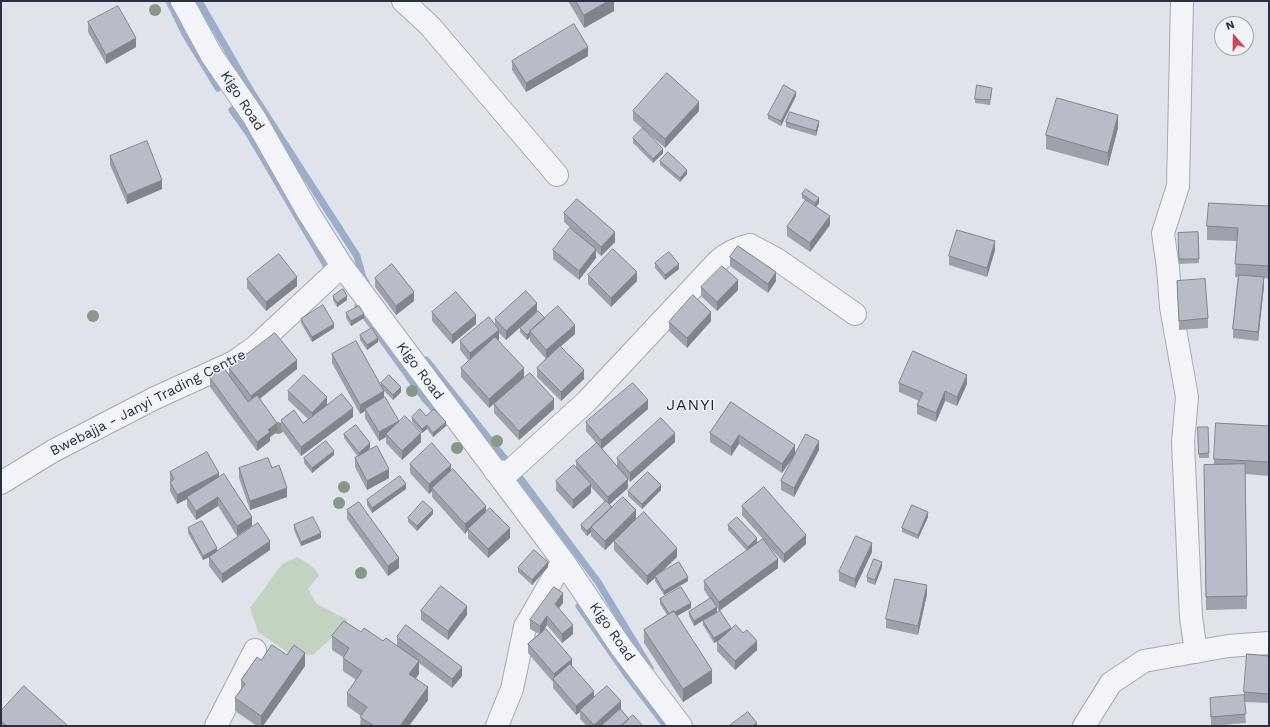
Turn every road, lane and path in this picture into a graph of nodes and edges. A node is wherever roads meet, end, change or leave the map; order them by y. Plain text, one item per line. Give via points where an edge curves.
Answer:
1 (182, 1) edge
2 (403, 1) edge
3 (1182, 1) edge
4 (558, 175) dead end
5 (342, 266) junction
6 (855, 314) dead end
7 (495, 471) junction
8 (1, 483) edge
9 (563, 561) junction
10 (1269, 643) edge
11 (255, 650) dead end
12 (1196, 652) junction
13 (216, 726) edge
14 (496, 726) edge
15 (682, 726) edge
16 (1084, 726) edge

1 - 5 street, Kigo Road via 212,56 254,117
2 - 4 street via 430,26
3 - 12 street via 1178,186 1163,233 1171,307 1187,397 1183,442 1191,617
5 - 7 street, Kigo Road
5 - 8 street, Bwebajja - Janyi Trading Centre via 255,347 234,362 153,398 53,451
6 - 7 street via 778,260 750,245 736,248 718,261 587,401 509,472
7 - 9 street, Kigo Road
9 - 14 street via 525,628 512,690
9 - 15 street, Kigo Road via 621,647
10 - 12 street via 1228,646
11 - 13 street
12 - 16 street via 1144,661 1111,683

